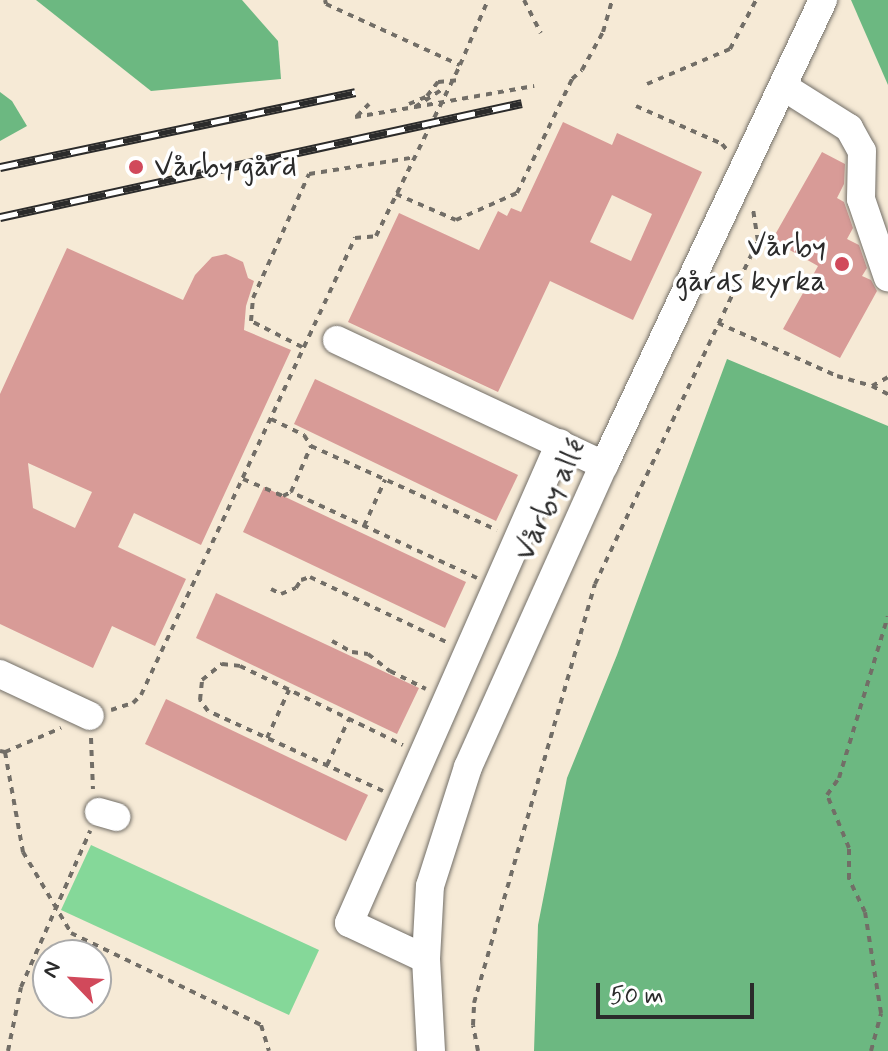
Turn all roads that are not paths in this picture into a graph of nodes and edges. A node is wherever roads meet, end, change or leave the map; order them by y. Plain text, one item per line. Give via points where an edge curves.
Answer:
1 (823, 0) edge
2 (784, 87) junction
3 (888, 278) edge
4 (337, 340) dead end
5 (560, 443) junction
6 (604, 465) junction
7 (0, 674) edge
8 (90, 716) road end
9 (426, 959) junction
10 (431, 1051) edge

1 - 2 street, Vårby allé
2 - 3 street via 849,128 862,151 861,199
2 - 6 street, Vårby allé
4 - 5 street
5 - 6 street
5 - 9 street via 349,923
6 - 9 street, Vårby allé via 468,767 430,886
7 - 8 street
9 - 10 street, Vårby allé

